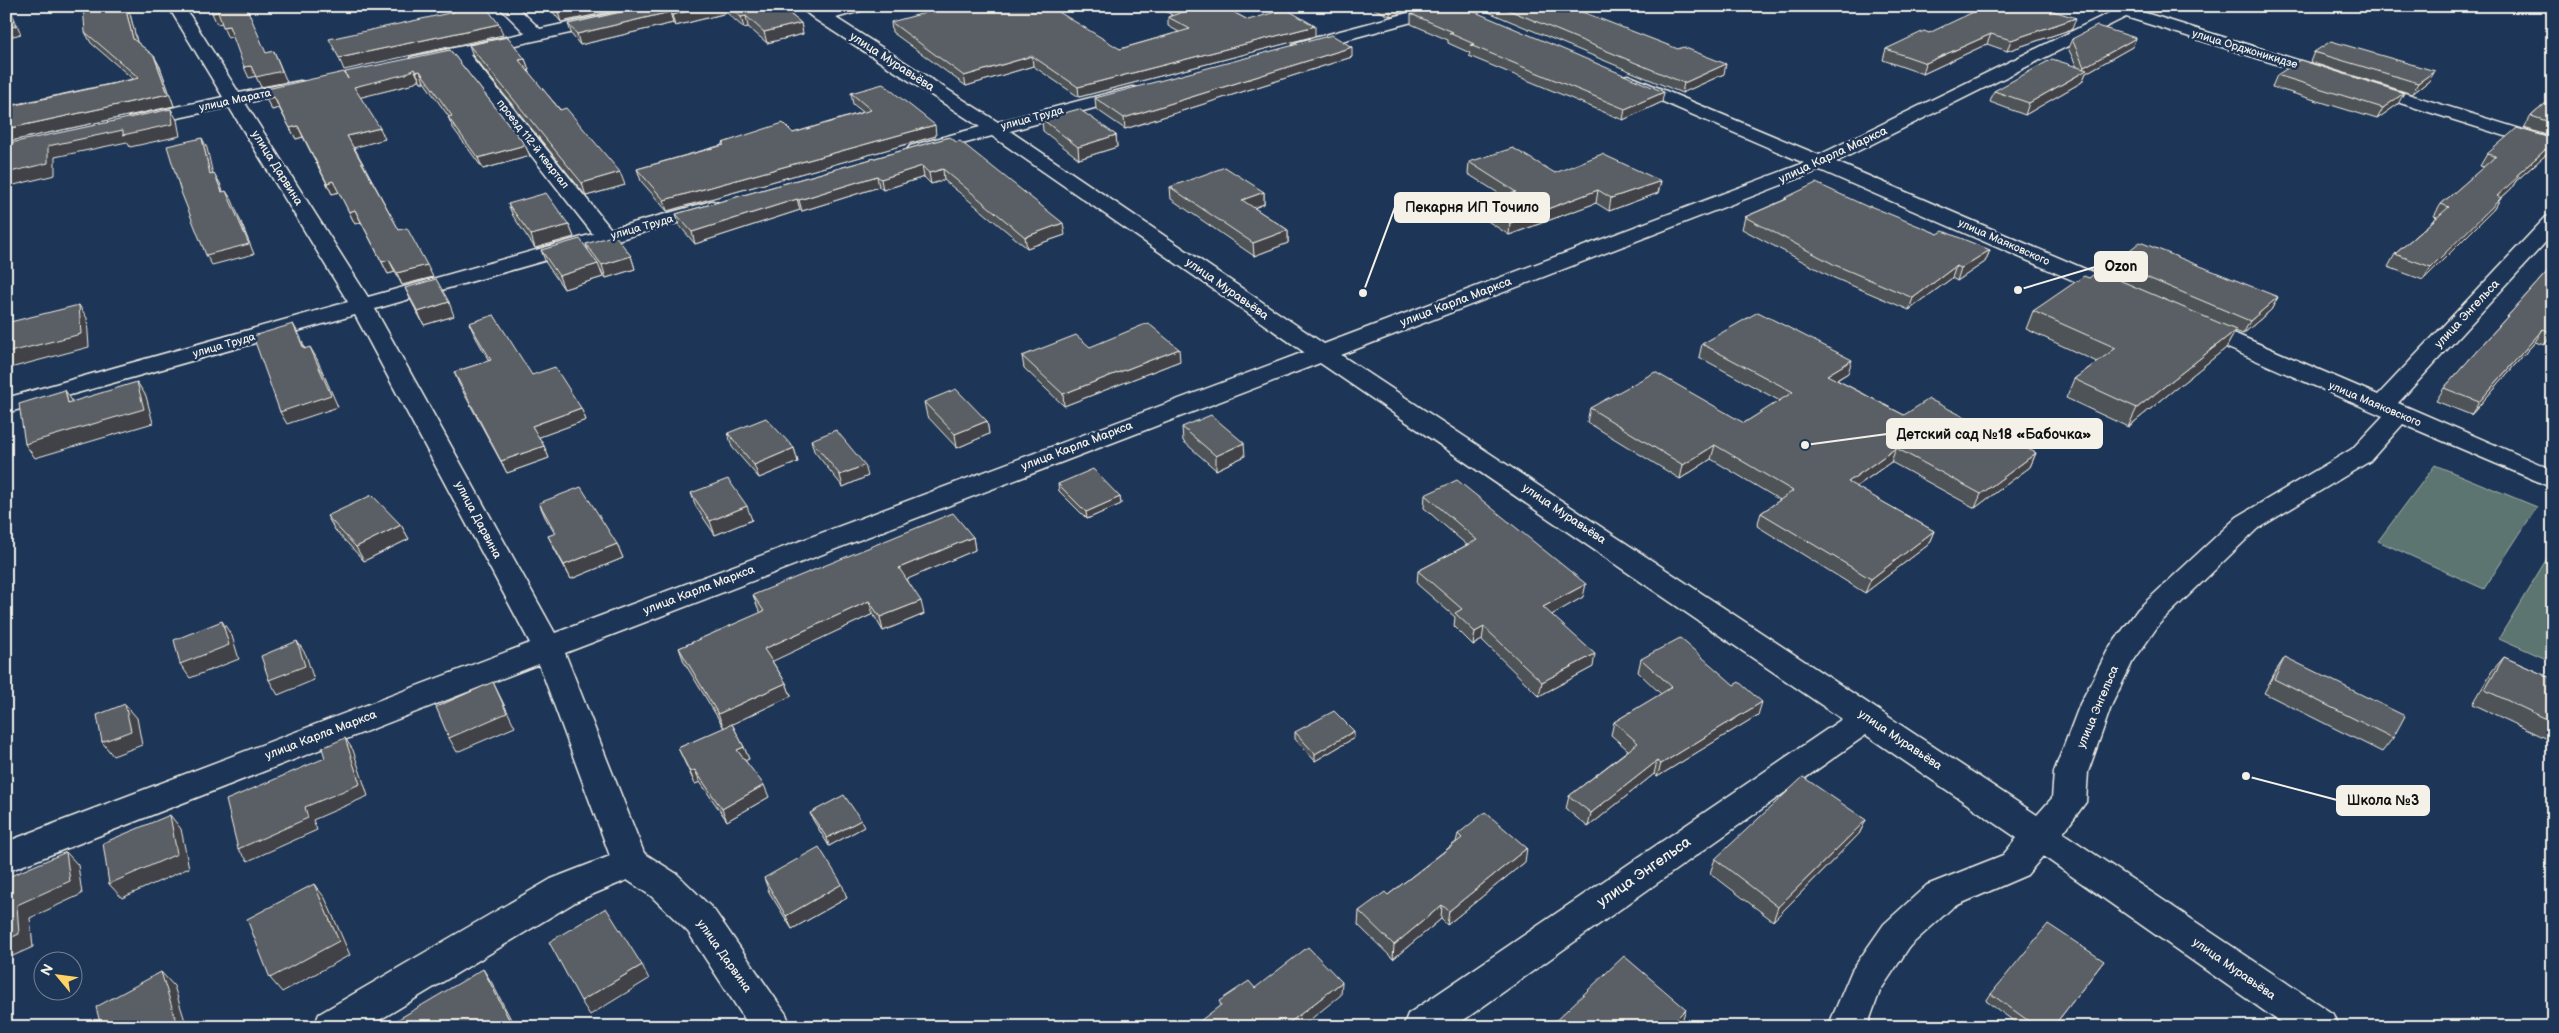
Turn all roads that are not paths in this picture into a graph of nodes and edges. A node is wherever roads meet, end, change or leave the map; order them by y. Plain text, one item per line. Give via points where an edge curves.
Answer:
1 (176, 6) edge
2 (506, 6) edge
3 (670, 6) edge
4 (861, 6) edge
5 (2123, 8) edge
6 (1460, 9) edge
7 (814, 11) edge
8 (537, 35) junction
9 (459, 52) junction
10 (1280, 52) edge
11 (401, 64) edge
12 (1610, 72) edge
13 (313, 83) edge
14 (1146, 88) edge
15 (235, 100) junction
16 (120, 125) edge
17 (994, 128) junction
18 (2553, 145) edge
19 (900, 155) edge
20 (1823, 162) junction
21 (729, 203) edge
22 (2553, 222) edge
23 (606, 237) junction
24 (2143, 303) edge
25 (362, 306) junction
26 (2180, 319) edge
27 (1323, 352) junction
28 (6, 406) edge
29 (2390, 411) junction
30 (2553, 480) edge
31 (548, 648) junction
32 (1867, 718) junction
33 (2041, 836) junction
34 (6, 857) edge
35 (630, 863) junction
36 (333, 1027) edge
37 (772, 1027) edge
38 (1422, 1027) edge
39 (1847, 1027) edge
40 (2318, 1027) edge

1 - 15 street, улица Дарвина
2 - 8 street
3 - 8 street
4 - 7 street
5 - 18 street, улица Орджоникидзе
5 - 20 street, улица Карла Маркса
6 - 10 street
7 - 17 street, улица Муравьёва
8 - 9 street
9 - 11 street
9 - 23 street, проезд 112-й квартал
12 - 20 street, улица Маяковского
13 - 15 street, улица Марата
14 - 17 street, улица Труда
15 - 16 street, улица Марата
15 - 25 street, улица Дарвина
17 - 19 street, улица Труда
17 - 27 street, улица Муравьёва
20 - 24 street, улица Маяковского
20 - 27 street, улица Карла Маркса
21 - 23 street, улица Труда
22 - 29 street, улица Энгельса
23 - 25 street, улица Труда
25 - 28 street, улица Труда
25 - 31 street, улица Дарвина
26 - 29 street, улица Маяковского
27 - 31 street, улица Карла Маркса
27 - 32 street, улица Муравьёва
29 - 30 street, улица Маяковского
29 - 33 street, улица Энгельса via 2361,456 2247,523 2149,616 2119,658 2096,704 2071,772 2069,802
31 - 34 street, улица Карла Маркса
31 - 35 street, улица Дарвина
32 - 33 street, улица Муравьёва
32 - 38 street, улица Энгельса
33 - 39 street, улица Энгельса via 2016,865 1940,896 1897,935 1865,982
33 - 40 street, улица Муравьёва
35 - 36 street via 564,890
35 - 37 street, улица Дарвина via 664,885 701,921

